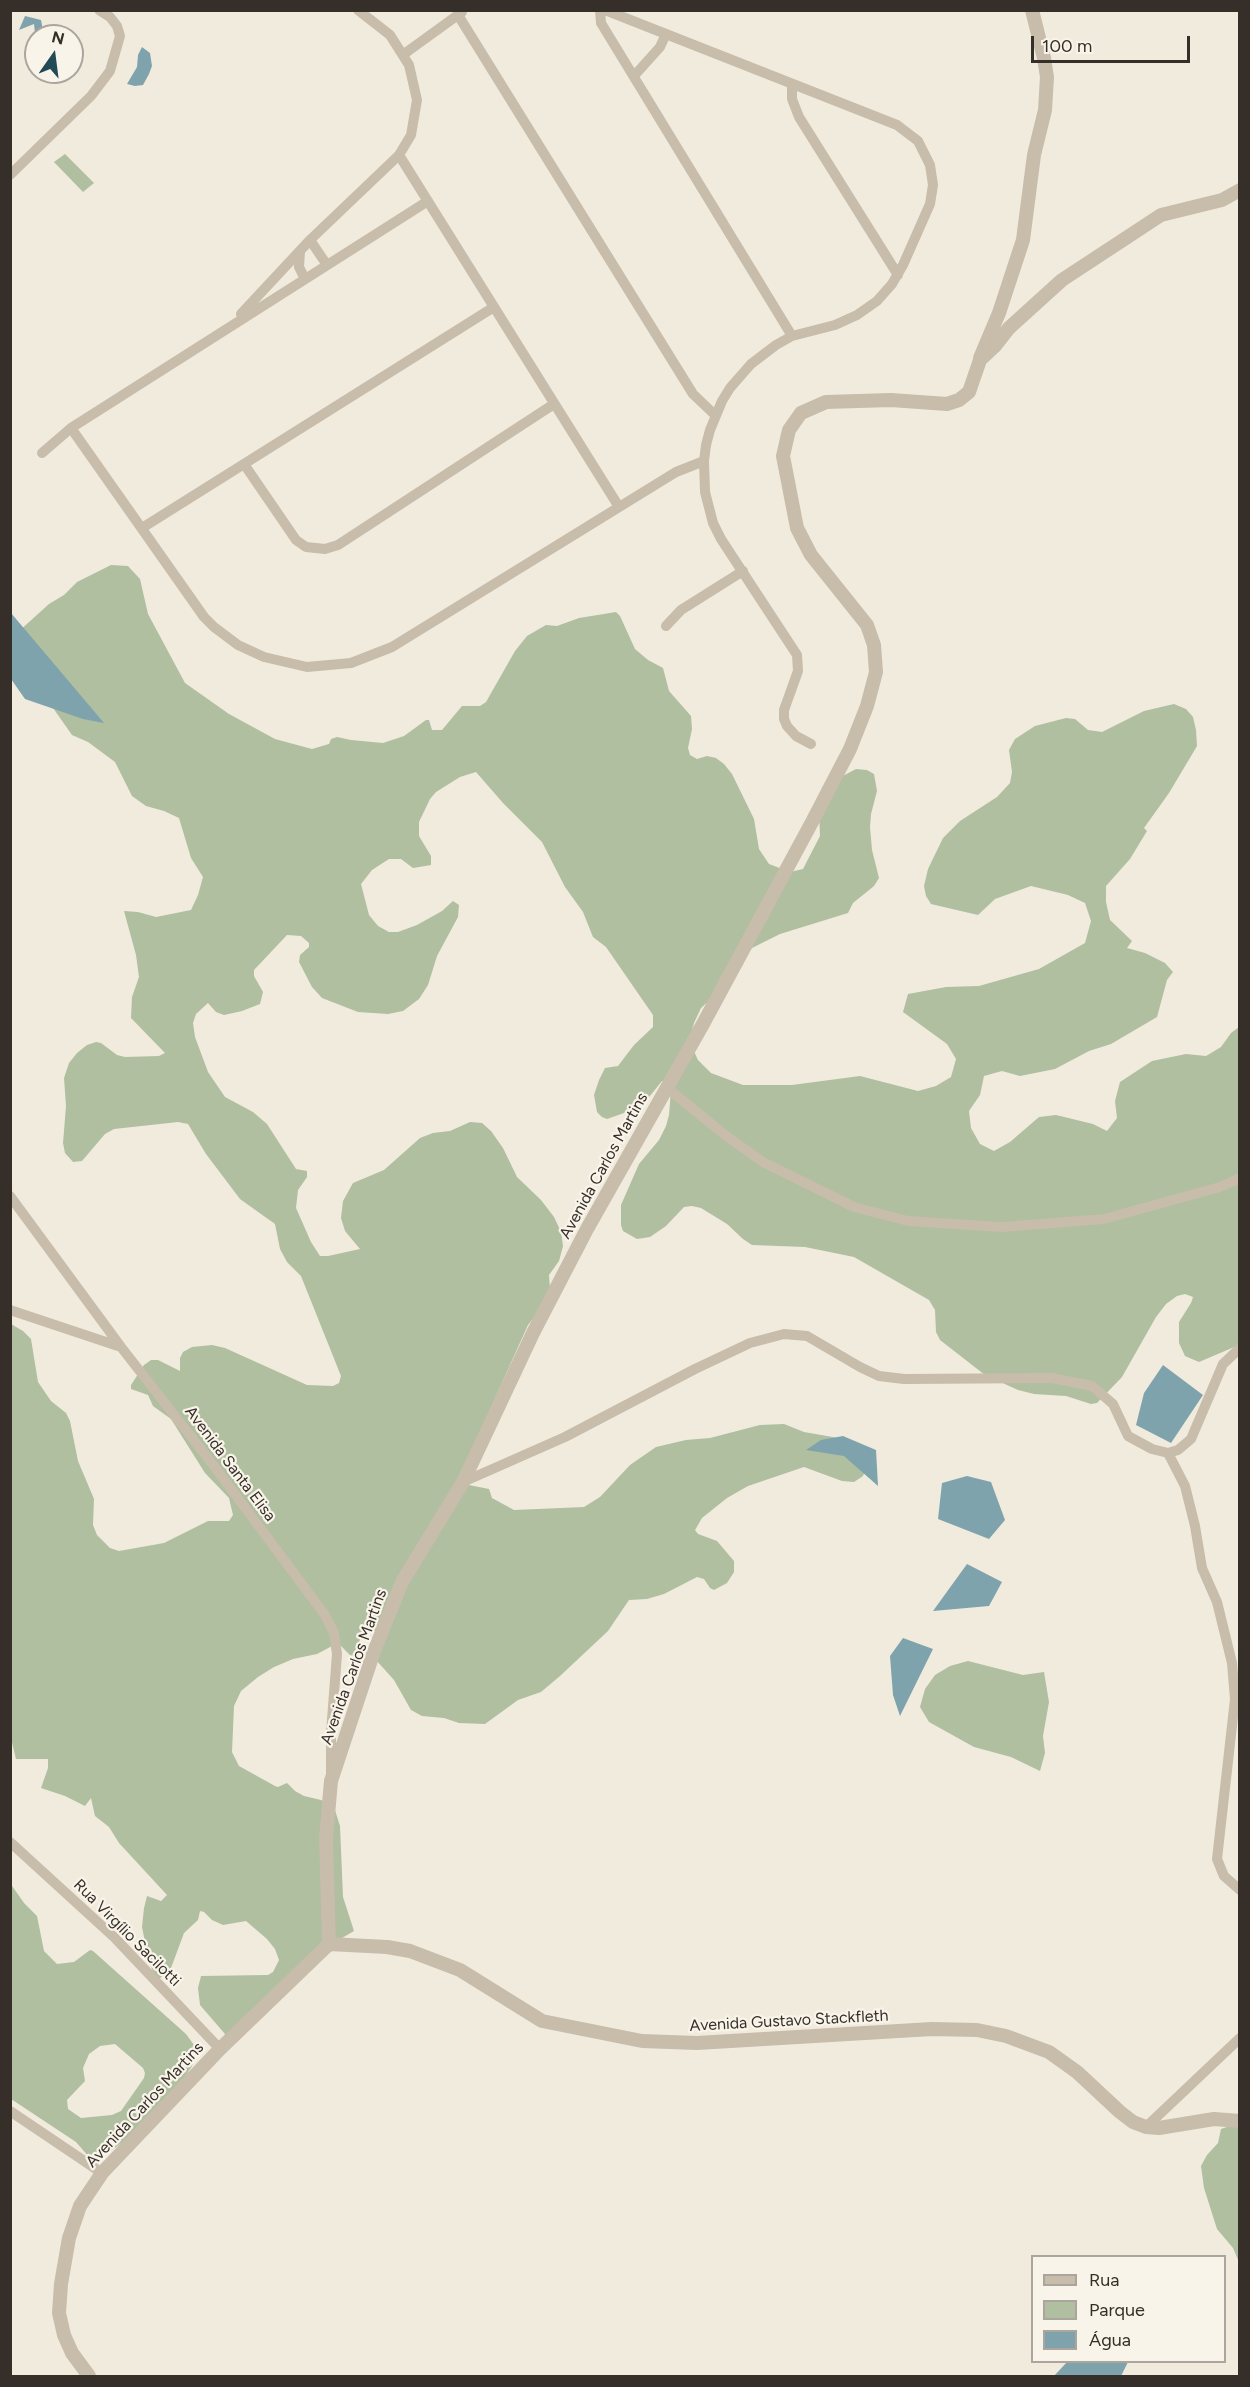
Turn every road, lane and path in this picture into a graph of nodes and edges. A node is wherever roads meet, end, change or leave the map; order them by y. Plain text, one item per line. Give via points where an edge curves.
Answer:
1 (99, 10) edge
2 (358, 10) edge
3 (600, 10) edge
4 (605, 10) edge
5 (1032, 10) edge
6 (461, 13) edge
7 (666, 34) junction
8 (404, 54) junction
9 (634, 76) junction
10 (792, 84) junction
11 (399, 155) junction
12 (10, 175) edge
13 (1239, 190) edge
14 (428, 201) junction
15 (310, 240) junction
16 (300, 251) junction
17 (327, 265) junction
18 (898, 275) junction
19 (305, 279) junction
20 (494, 307) junction
21 (230, 327) junction
22 (792, 336) junction
23 (980, 360) junction
24 (554, 404) junction
25 (715, 415) junction
26 (71, 428) junction
27 (42, 453) dead end
28 (704, 461) junction
29 (243, 464) junction
30 (619, 507) junction
31 (142, 528) junction
32 (743, 571) junction
33 (666, 626) dead end
34 (811, 744) dead end
35 (667, 1088) junction
36 (1239, 1178) edge
37 (10, 1196) edge
38 (10, 1310) edge
39 (121, 1347) junction
40 (1239, 1348) edge
41 (1168, 1453) junction
42 (463, 1482) junction
43 (331, 1781) junction
44 (10, 1842) edge
45 (1239, 1890) edge
46 (329, 1944) junction
47 (1239, 2038) edge
48 (220, 2049) junction
49 (10, 2111) edge
50 (1239, 2121) edge
51 (1146, 2127) junction
52 (102, 2173) junction
53 (89, 2376) edge

1 - 12 street via 110,17 120,36 110,71 91,96
2 - 8 street via 381,26
3 - 9 street via 601,23
4 - 7 street
5 - 23 street via 1047,77 1045,110 1034,155 1023,240
6 - 8 street
6 - 25 street via 693,394
7 - 9 street via 660,47
7 - 10 street
8 - 11 street via 416,88 416,111 411,135
9 - 22 street
10 - 18 street via 792,99 799,117
10 - 18 street via 897,125 923,149 932,175 932,195
11 - 14 street
11 - 15 street
13 - 23 street, Avenida Carlos Martins via 1222,200 1161,215 1098,255 1062,280
14 - 17 street
14 - 20 street
15 - 16 street
15 - 17 street
16 - 19 street via 299,267
16 - 21 street
17 - 19 street
18 - 22 street via 877,301 857,315
19 - 21 street
20 - 24 street
20 - 29 street
21 - 26 street
22 - 25 street via 751,364 730,388
23 - 35 street, Avenida Carlos Martins via 969,392 947,404 891,400 826,402 801,413 789,430 783,456 797,528 811,555 867,625 876,659 874,678 850,749
24 - 29 street via 338,545 325,549 306,547 296,540
24 - 30 street
25 - 28 street
26 - 27 street
26 - 31 street
28 - 30 street via 676,472
28 - 32 street via 705,492 713,523
29 - 31 street
30 - 31 street via 392,647 365,659 322,667 292,665 264,657 226,636 204,617
32 - 33 street via 681,610
32 - 34 street via 797,655 797,677 783,714 791,731
35 - 36 street via 763,1162 854,1207 908,1221 1002,1227 1104,1219 1220,1187
35 - 42 street, Avenida Carlos Martins via 538,1323
37 - 39 street, Avenida Santa Elisa
38 - 39 street
39 - 43 street, Avenida Santa Elisa via 325,1615 334,1633 337,1654
40 - 41 street via 1222,1364 1191,1438
41 - 42 street via 1128,1436 1113,1404 1092,1386 1052,1378 879,1376 807,1336 784,1334 750,1343 565,1437
41 - 45 street via 1185,1486 1202,1568 1217,1602 1232,1663 1235,1699 1217,1859 1224,1876
42 - 43 street, Avenida Carlos Martins via 402,1582 373,1653
43 - 46 street, Avenida Carlos Martins via 326,1838
44 - 48 street, Rua Virgílio Sacilotti via 114,1937
46 - 48 street, Avenida Carlos Martins
46 - 51 street, Avenida Gustavo Stackfleth via 410,1951 460,1970 542,2021 642,2041 720,2042 932,2029 977,2030 1006,2036 1049,2052 1120,2112
47 - 51 street
48 - 52 street, Avenida Carlos Martins
49 - 52 street
50 - 51 street via 1214,2119
52 - 53 street, Avenida Carlos Martins via 73,2222 60,2294 64,2335

